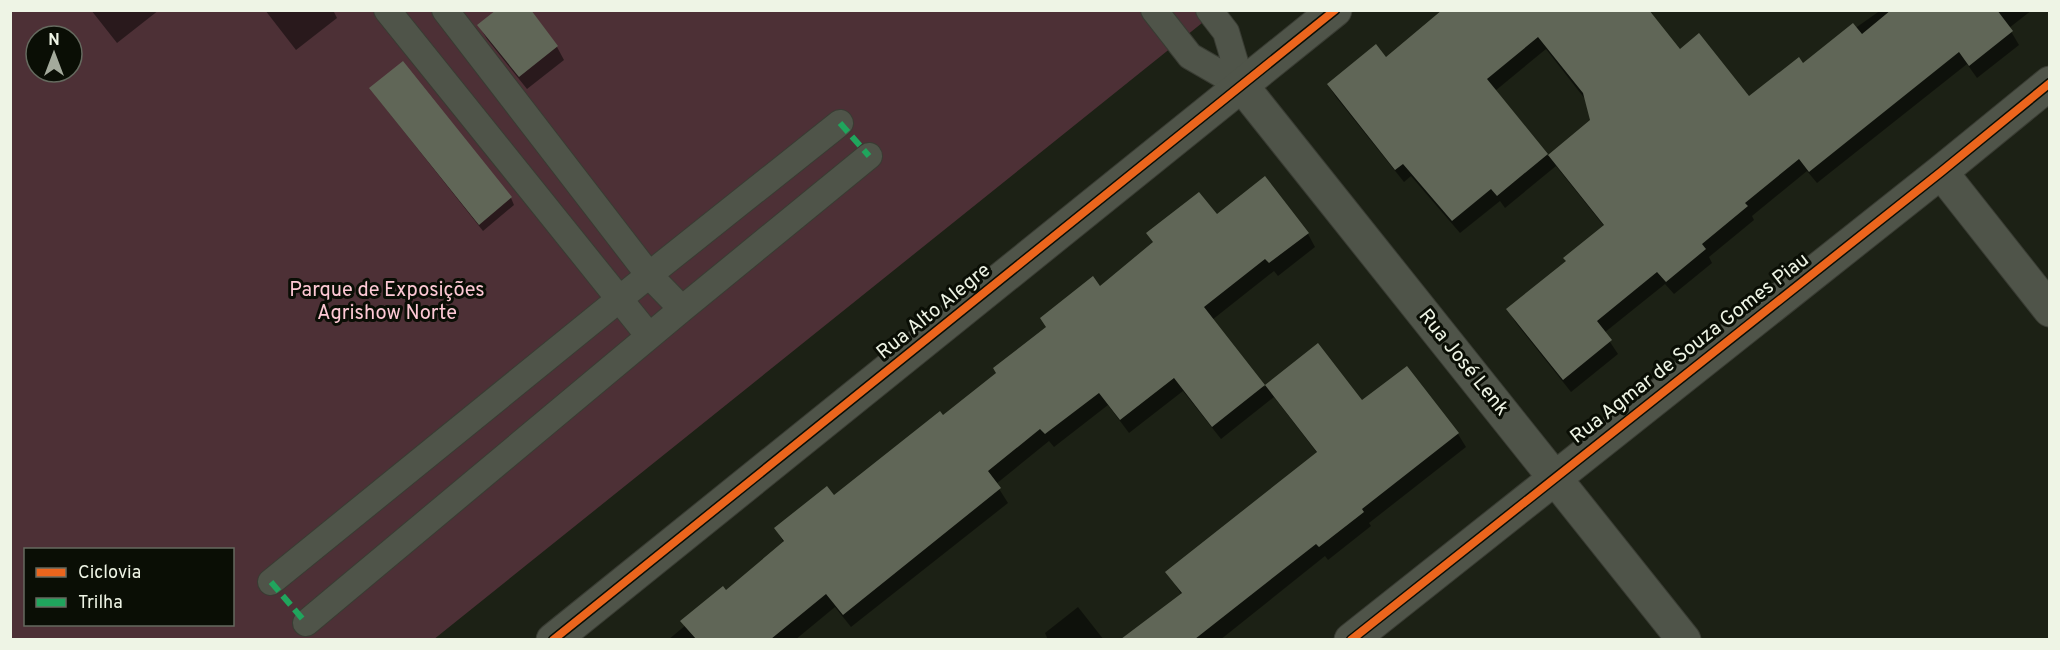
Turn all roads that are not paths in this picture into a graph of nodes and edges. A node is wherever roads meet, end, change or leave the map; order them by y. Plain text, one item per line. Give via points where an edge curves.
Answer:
1 (387, 10) edge
2 (445, 10) edge
3 (1154, 10) edge
4 (1209, 10) edge
5 (1335, 10) edge
6 (2049, 83) edge
7 (1242, 86) junction
8 (840, 123) dead end
9 (869, 156) dead end
10 (1941, 172) junction
11 (650, 275) junction
12 (619, 301) junction
13 (682, 309) junction
14 (2049, 310) edge
15 (650, 336) junction
16 (1554, 477) junction
17 (271, 582) dead end
18 (306, 623) dead end
19 (553, 639) edge
20 (1351, 639) edge
21 (1684, 639) edge

1 - 12 lane
2 - 11 lane
3 - 7 lane via 1190,56
4 - 7 lane via 1226,33
5 - 7 street, Rua Alto Alegre
6 - 10 street, Rua Agmar de Souza Gomes Piau
7 - 16 street, Rua José Lenk
7 - 19 street, Rua Alto Alegre
8 - 11 lane
9 - 13 lane
10 - 14 street
10 - 16 street, Rua Agmar de Souza Gomes Piau
11 - 12 lane
11 - 13 lane
12 - 15 lane
12 - 17 lane
13 - 15 lane
15 - 18 lane
16 - 20 street, Rua Agmar de Souza Gomes Piau
16 - 21 street, Rua José Lenk

